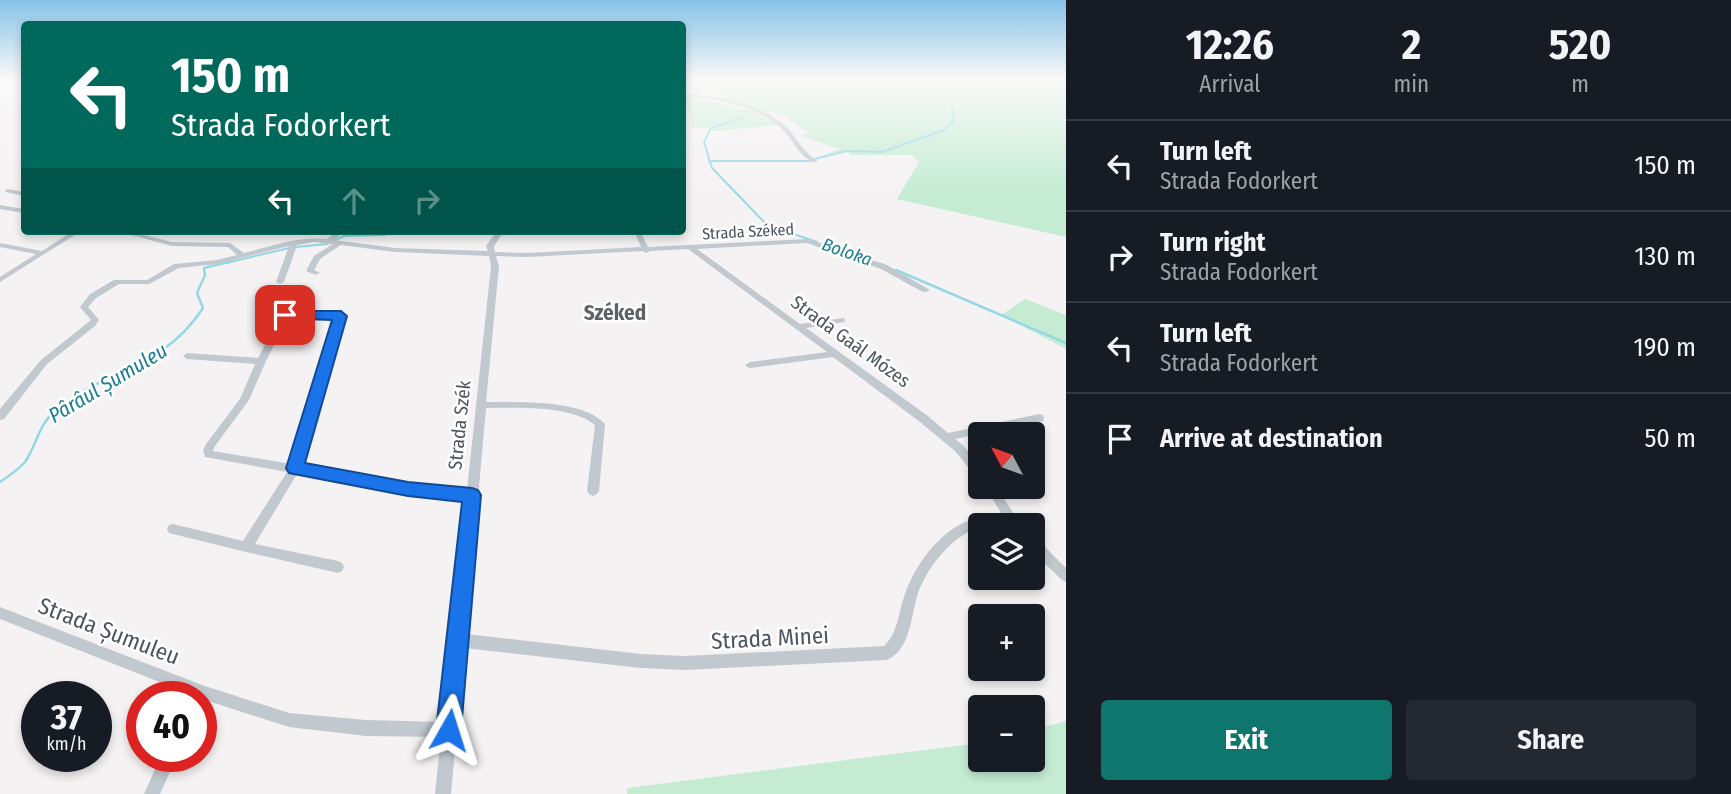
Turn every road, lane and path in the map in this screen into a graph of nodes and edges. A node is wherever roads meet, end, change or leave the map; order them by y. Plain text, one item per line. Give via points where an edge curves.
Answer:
1 (769, 117) edge
2 (816, 161) dead end
3 (8, 191) dead end
4 (21, 193) edge
5 (0, 207) edge
6 (21, 210) edge
7 (72, 235) edge
8 (136, 235) edge
9 (337, 235) edge
10 (498, 235) edge
11 (639, 235) edge
12 (329, 241) junction
13 (340, 243) junction
14 (0, 245) edge
15 (293, 246) junction
16 (691, 248) junction
17 (646, 251) junction
18 (43, 253) junction
19 (494, 254) junction
20 (243, 256) junction
21 (316, 273) dead end
22 (0, 280) edge
23 (280, 282) dead end
24 (926, 290) dead end
25 (841, 320) dead end
26 (798, 327) junction
27 (833, 354) junction
28 (187, 356) dead end
29 (261, 361) junction
30 (750, 365) dead end
31 (481, 405) junction
32 (0, 416) edge
33 (1039, 418) dead end
34 (948, 438) junction
35 (968, 453) edge
36 (295, 468) junction
37 (593, 491) dead end
38 (472, 495) junction
39 (968, 525) edge
40 (173, 530) dead end
41 (246, 547) junction
42 (1045, 555) edge
43 (338, 567) dead end
44 (1066, 576) edge
45 (0, 612) edge
46 (457, 640) junction
47 (169, 681) edge
48 (217, 699) edge
49 (449, 730) junction
50 (162, 772) edge
51 (152, 794) edge
52 (443, 794) edge

1 - 2 street via 786,129 804,155
3 - 4 street
5 - 6 street
7 - 18 street
8 - 20 street via 172,244 230,245
9 - 12 street
10 - 19 street, Strada Szék via 491,243
11 - 17 street
12 - 13 street
12 - 15 street
13 - 19 street
13 - 21 street via 315,261 310,271
14 - 18 street
15 - 20 street
15 - 23 street
16 - 17 street, Strada Széked
16 - 24 street, Strada Széked via 808,242 884,267
16 - 26 street, Strada Gaál Mózes
17 - 19 street, Strada Széked
18 - 22 street
19 - 31 street, Strada Szék
20 - 32 street via 177,267 149,282 109,285 83,307 95,320 92,324 44,362
25 - 26 street
26 - 27 street, Strada Gaál Mózes
27 - 30 street
27 - 34 street, Strada Gaál Mózes
28 - 29 street
29 - 36 street via 244,400 208,450 216,456
29 - 36 street via 285,315 341,316
31 - 37 street via 518,405 596,419 600,424
31 - 38 street, Strada Szék
33 - 34 street
34 - 35 street, Strada Gaál Mózes
36 - 38 street via 408,489
36 - 41 street
38 - 46 street, Strada Szék
39 - 46 street, Strada Minei via 947,539 918,578 900,635 887,653 685,663
40 - 41 street
41 - 43 street
42 - 44 street
45 - 47 street, Strada Șumuleu
46 - 49 street, Strada Szék
48 - 49 street, Strada Șumuleu via 289,720
49 - 52 street, Strada Szék
50 - 51 street

